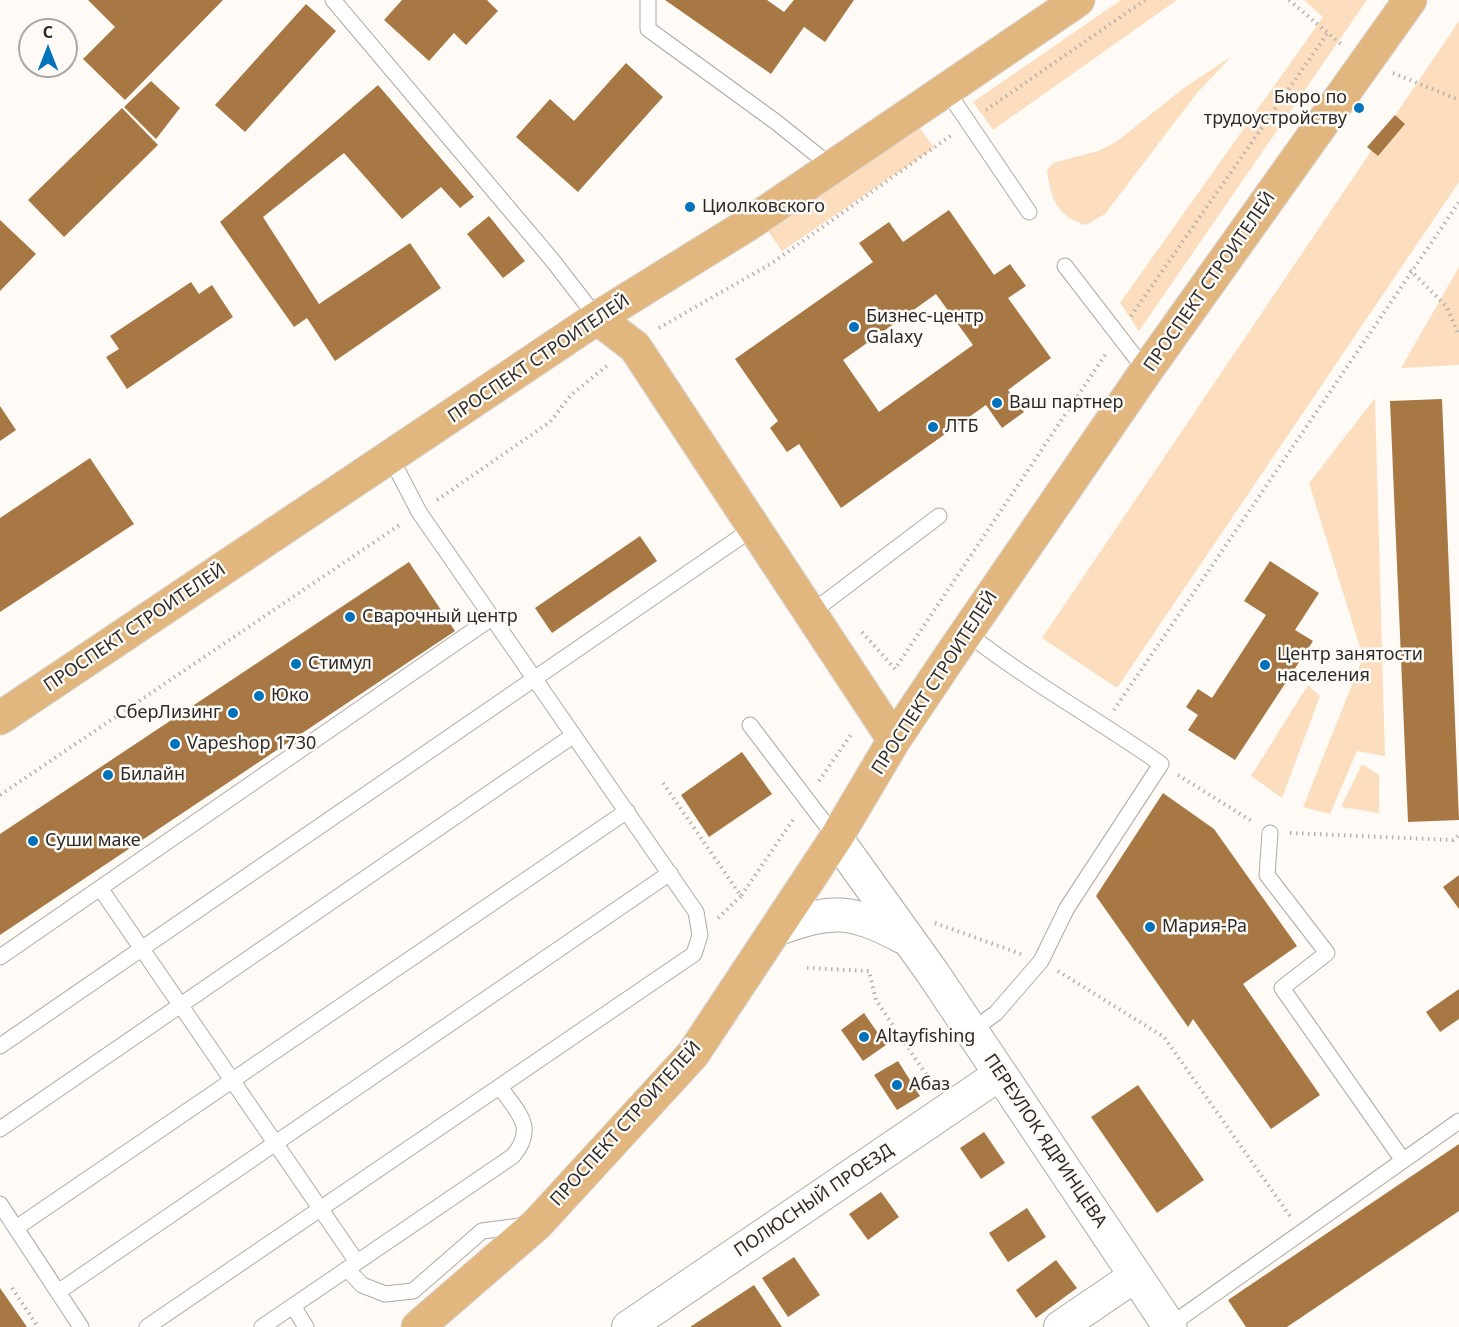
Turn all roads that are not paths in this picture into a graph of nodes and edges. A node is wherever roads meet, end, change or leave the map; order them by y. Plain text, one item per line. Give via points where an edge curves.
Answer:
1 (333, 0) edge
2 (648, 0) edge
3 (1078, 0) edge
4 (1410, 0) edge
5 (947, 91) junction
6 (832, 167) junction
7 (1029, 212) dead end
8 (1065, 266) dead end
9 (597, 318) junction
10 (1146, 371) junction
11 (391, 458) junction
12 (939, 516) dead end
13 (755, 527) junction
14 (812, 612) junction
15 (493, 618) junction
16 (967, 633) junction
17 (534, 678) junction
18 (0, 718) edge
19 (750, 726) dead end
20 (574, 735) junction
21 (894, 740) junction
22 (867, 786) junction
23 (627, 811) junction
24 (1270, 832) road end
25 (836, 838) junction
26 (670, 873) junction
27 (100, 888) junction
28 (874, 894) junction
29 (777, 929) junction
30 (920, 931) junction
31 (142, 948) junction
32 (0, 957) edge
33 (180, 1005) junction
34 (971, 1031) junction
35 (0, 1046) edge
36 (1000, 1074) junction
37 (232, 1080) junction
38 (500, 1087) junction
39 (1459, 1120) edge
40 (0, 1129) edge
41 (275, 1143) junction
42 (1402, 1159) junction
43 (0, 1204) edge
44 (320, 1209) junction
45 (537, 1224) junction
46 (16, 1228) junction
47 (352, 1265) junction
48 (1135, 1276) junction
49 (57, 1292) junction
50 (293, 1306) junction
51 (1170, 1326) edge
52 (81, 1327) edge
53 (147, 1327) edge
54 (262, 1327) edge
55 (306, 1327) edge
56 (418, 1327) edge
57 (628, 1327) edge
58 (1060, 1327) edge

1 - 9 lane
2 - 6 lane via 648,29
3 - 5 main road, ПРОСПЕКТ СТРОИТЕЛЕЙ
4 - 10 main road, ПРОСПЕКТ СТРОИТЕЛЕЙ
5 - 6 main road, ПРОСПЕКТ СТРОИТЕЛЕЙ
5 - 7 lane
6 - 9 main road, ПРОСПЕКТ СТРОИТЕЛЕЙ
8 - 10 lane
9 - 11 main road, ПРОСПЕКТ СТРОИТЕЛЕЙ
9 - 13 main road via 635,347
10 - 16 main road, ПРОСПЕКТ СТРОИТЕЛЕЙ
11 - 15 lane via 419,512
11 - 18 main road, ПРОСПЕКТ СТРОИТЕЛЕЙ
12 - 14 lane
13 - 14 main road
13 - 17 lane
14 - 21 main road
15 - 17 lane
15 - 27 lane
16 - 21 main road, ПРОСПЕКТ СТРОИТЕЛЕЙ
16 - 34 lane via 1161,764 1067,908 1041,961 996,1013
17 - 20 lane
17 - 31 lane
19 - 25 lane
20 - 23 lane
20 - 33 lane
21 - 22 main road, ПРОСПЕКТ СТРОИТЕЛЕЙ
22 - 25 main road, ПРОСПЕКТ СТРОИТЕЛЕЙ
22 - 28 street via 860,819 860,846
23 - 26 lane
23 - 37 lane
24 - 42 lane via 1267,875 1327,953 1282,988
25 - 28 street, ПЕРЕУЛОК ЯДРИНЦЕВА
25 - 29 main road, ПРОСПЕКТ СТРОИТЕЛЕЙ
26 - 38 lane via 696,912 700,935 694,954
26 - 41 lane
27 - 31 lane
27 - 32 lane
28 - 30 street, ПЕРЕУЛОК ЯДРИНЦЕВА
29 - 30 street via 810,917 838,914
29 - 45 main road, ПРОСПЕКТ СТРОИТЕЛЕЙ via 693,1054
30 - 34 street, ПЕРЕУЛОК ЯДРИНЦЕВА
31 - 33 lane
31 - 35 lane
33 - 37 lane
33 - 40 lane
34 - 36 street, ПЕРЕУЛОК ЯДРИНЦЕВА
36 - 48 street, ПЕРЕУЛОК ЯДРИНЦЕВА
36 - 57 street, ПОЛЮСНЫЙ ПРОЕЗД
37 - 41 lane
37 - 46 lane
38 - 44 lane
38 - 47 lane via 523,1122 526,1135 518,1151
39 - 42 lane
41 - 44 lane
41 - 49 lane
42 - 51 lane
43 - 46 lane
44 - 47 lane
44 - 53 lane
45 - 47 lane via 482,1231 413,1290 385,1294 362,1285
45 - 56 main road, ПРОСПЕКТ СТРОИТЕЛЕЙ
46 - 49 lane
47 - 50 lane
48 - 51 street, ПЕРЕУЛОК ЯДРИНЦЕВА
48 - 58 street
49 - 52 lane
50 - 54 lane
50 - 55 lane

